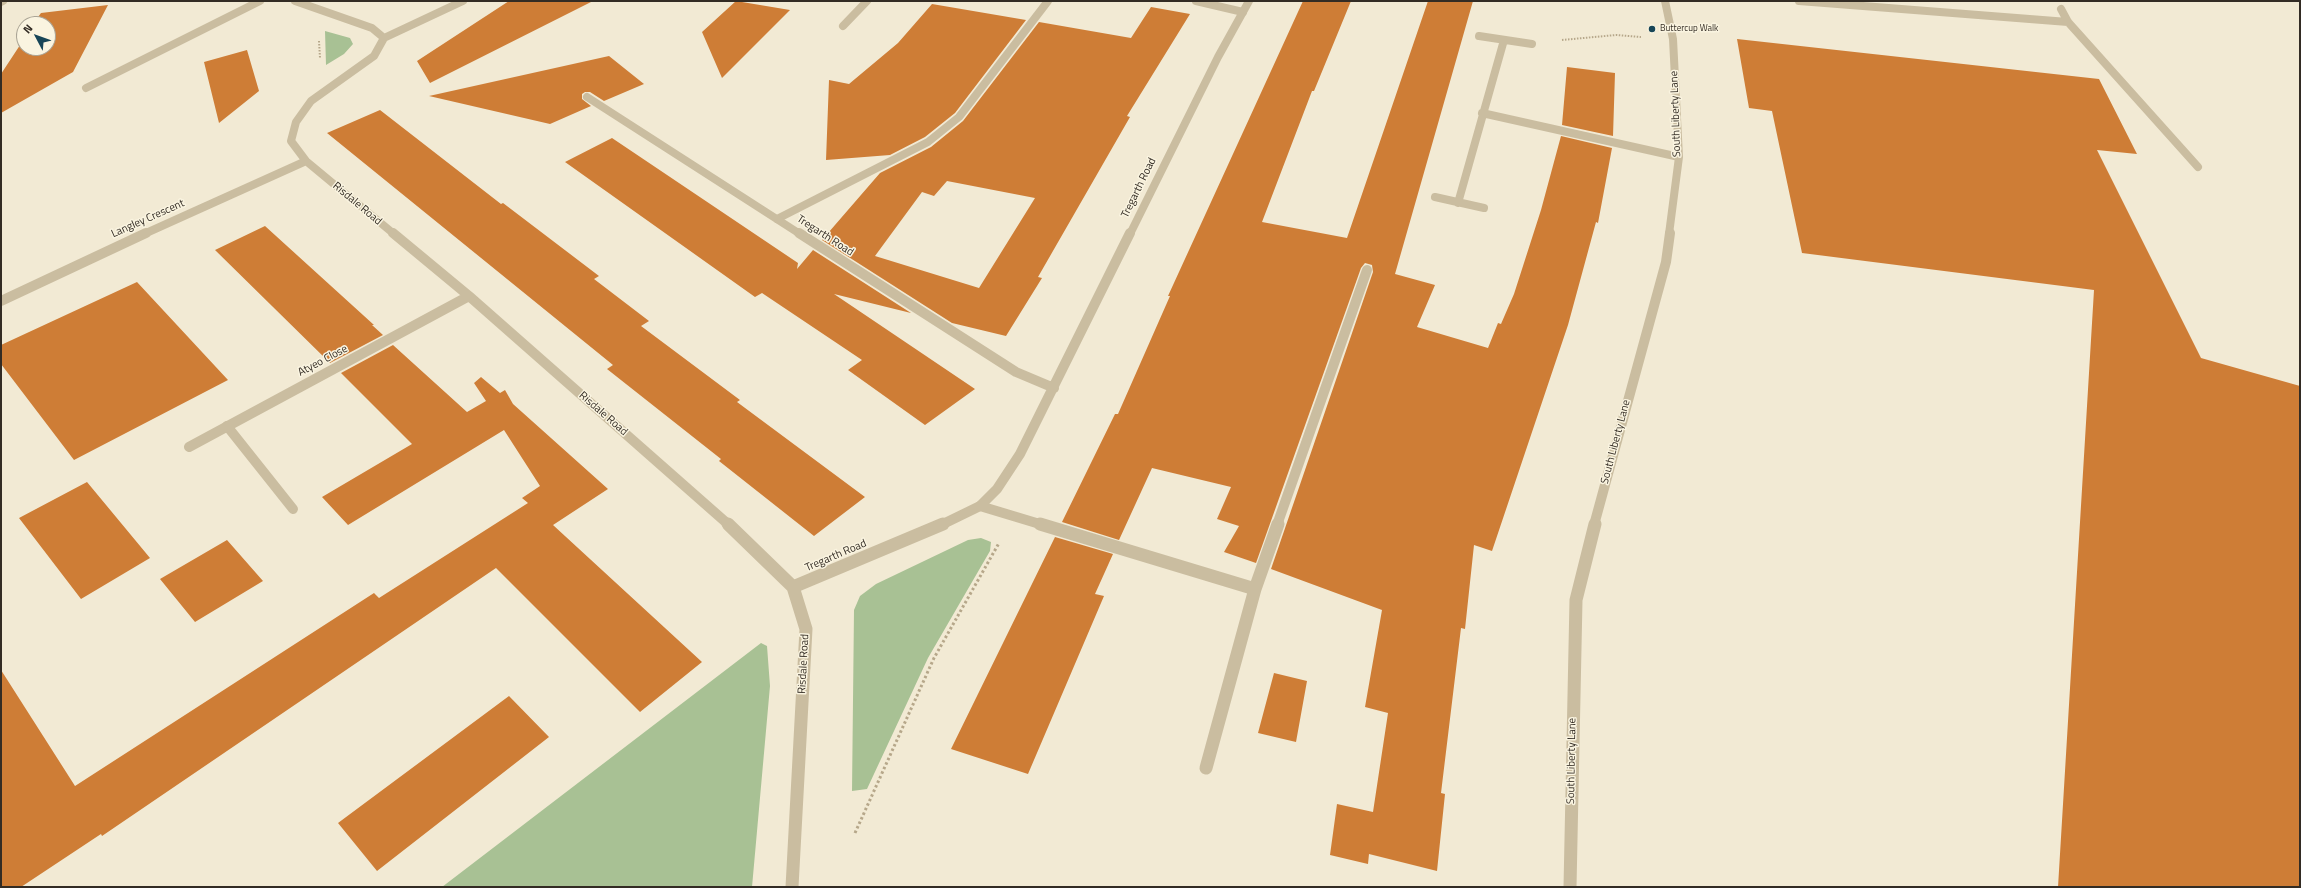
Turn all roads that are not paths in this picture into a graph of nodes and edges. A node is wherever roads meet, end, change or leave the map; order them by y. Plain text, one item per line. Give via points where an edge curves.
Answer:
1 (260, 1) edge
2 (295, 1) edge
3 (463, 1) edge
4 (867, 1) edge
5 (1048, 1) edge
6 (1196, 1) edge
7 (1249, 1) edge
8 (1665, 1) edge
9 (1799, 1) edge
10 (2061, 9) dead end
11 (1243, 12) junction
12 (2068, 22) junction
13 (843, 26) dead end
14 (1479, 36) dead end
15 (384, 38) junction
16 (1504, 40) junction
17 (1532, 44) road end
18 (86, 88) dead end
19 (587, 97) dead end
20 (1482, 112) junction
21 (1679, 157) junction
22 (306, 161) junction
23 (2198, 167) dead end
24 (1434, 197) dead end
25 (1458, 202) junction
26 (1484, 208) dead end
27 (777, 220) junction
28 (1367, 270) dead end
29 (469, 296) junction
30 (1, 302) edge
31 (1054, 388) junction
32 (227, 426) junction
33 (189, 447) dead end
34 (980, 506) junction
35 (293, 509) dead end
36 (793, 587) junction
37 (1255, 589) junction
38 (1206, 768) dead end
39 (792, 887) edge
40 (1570, 887) edge

1 - 18 street
2 - 15 street via 372,28
3 - 15 street
4 - 13 street
5 - 27 street via 959,117 928,142
6 - 11 street
7 - 11 street, Tregarth Road
8 - 21 street, South Liberty Lane via 1673,39
9 - 12 street
10 - 12 street
11 - 31 street, Tregarth Road via 1218,57
12 - 23 street
14 - 16 street
15 - 22 street, Risdale Road via 374,56 311,101 296,122 291,141
16 - 17 street
16 - 20 street
19 - 27 street, Tregarth Road
20 - 21 street
20 - 25 street
21 - 40 street, South Liberty Lane via 1666,262 1604,486 1576,600
22 - 29 street, Risdale Road
22 - 30 street, Langley Crescent via 72,266
24 - 25 street
25 - 26 street
27 - 31 street, Tregarth Road via 1016,372
28 - 37 street
29 - 32 street, Atyeo Close
29 - 36 street, Risdale Road via 721,518
31 - 34 street, Tregarth Road via 1020,454 997,489
32 - 33 street, Atyeo Close
32 - 35 street
34 - 36 street, Tregarth Road
34 - 37 street
36 - 39 street, Risdale Road via 806,629
37 - 38 street

